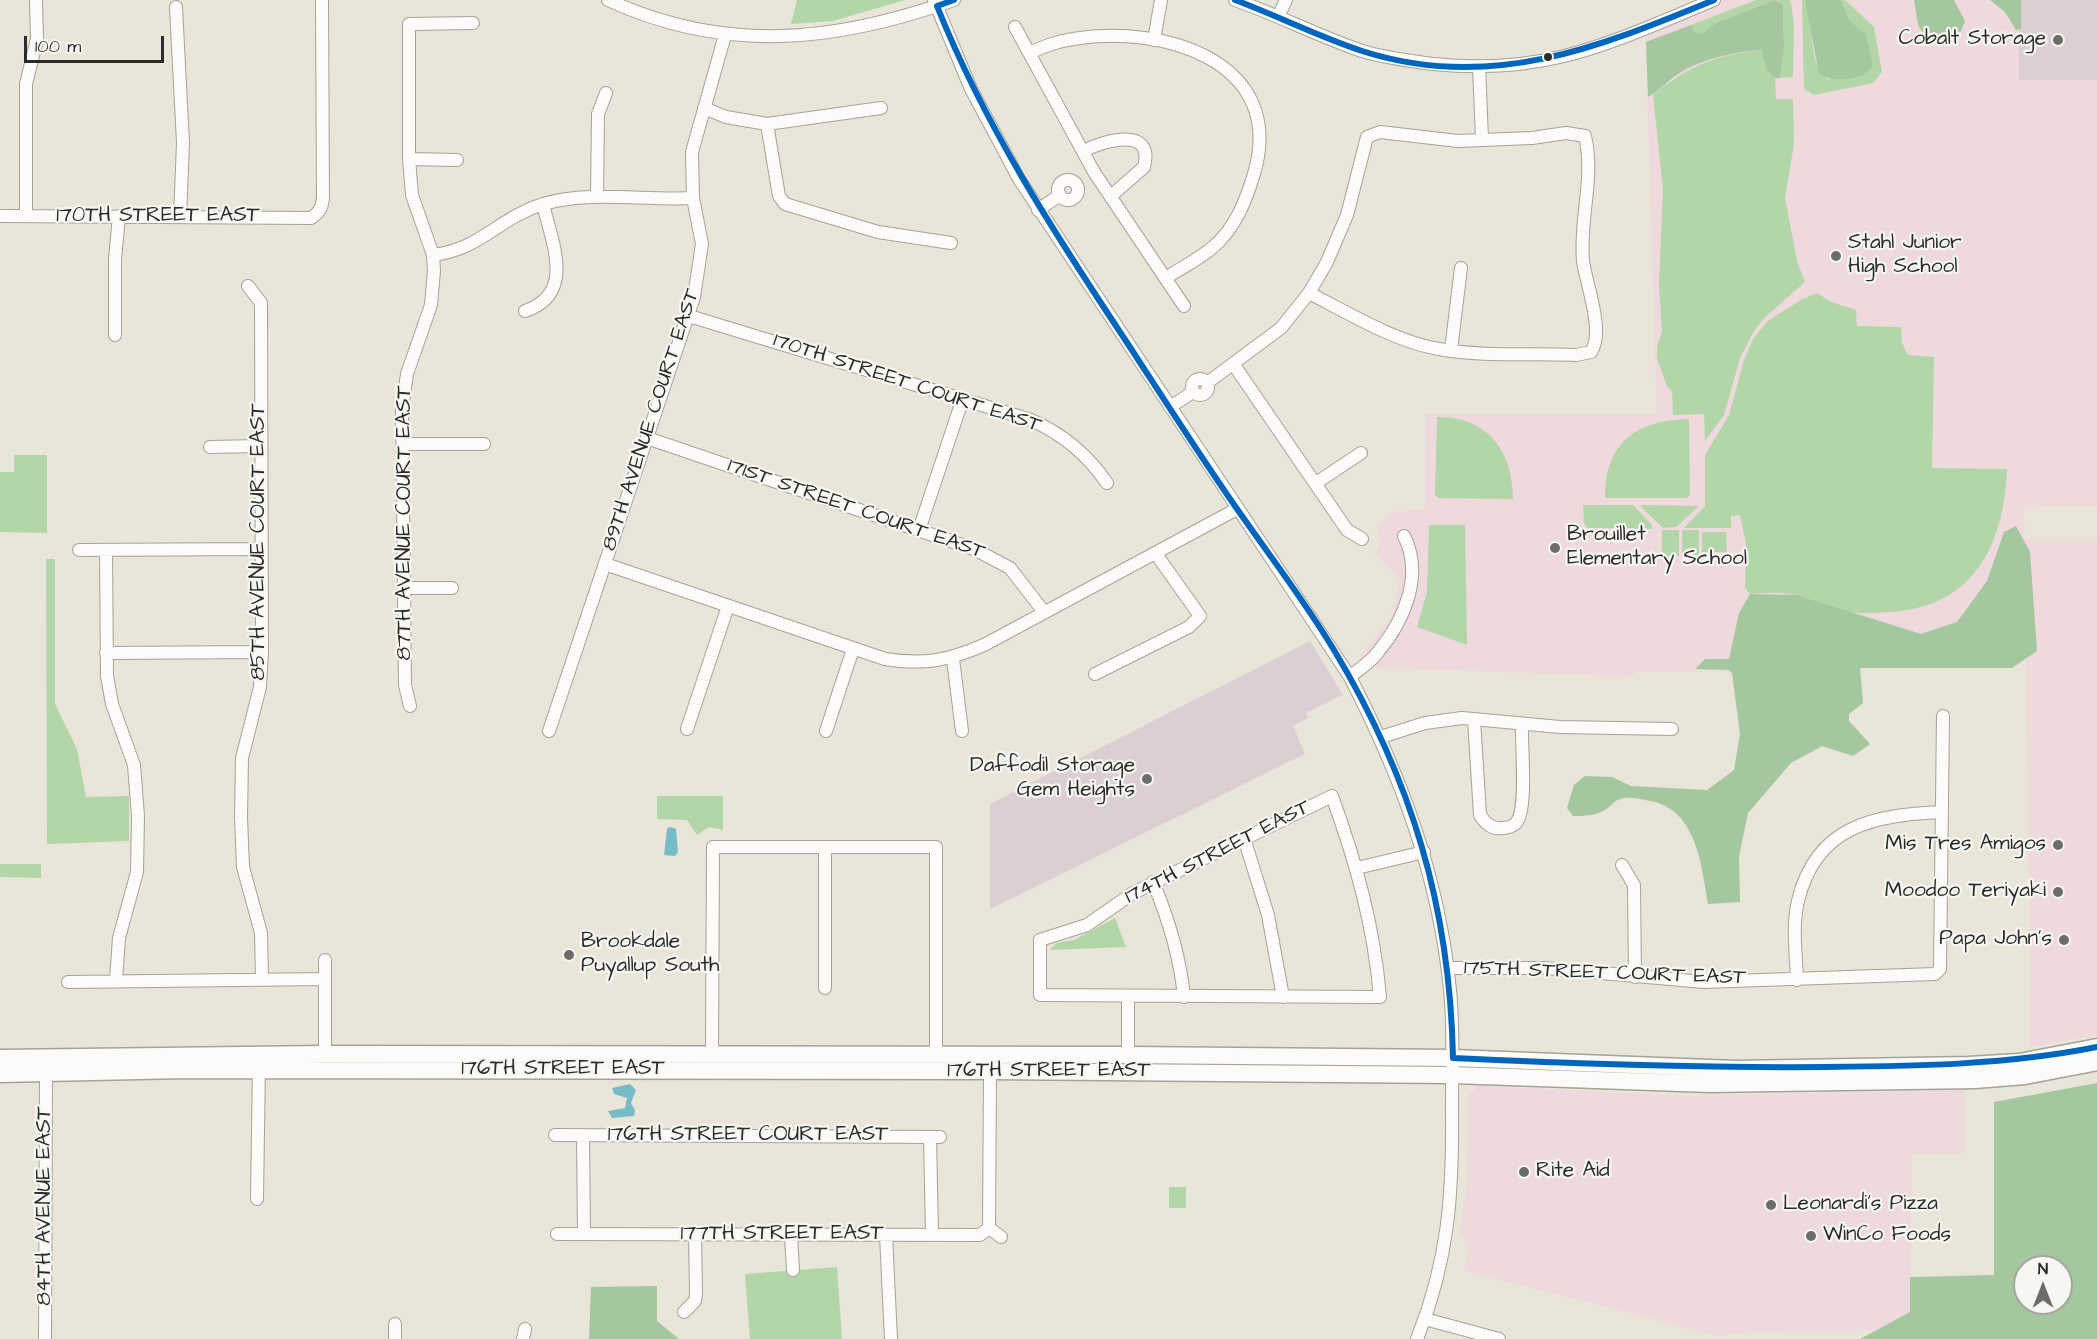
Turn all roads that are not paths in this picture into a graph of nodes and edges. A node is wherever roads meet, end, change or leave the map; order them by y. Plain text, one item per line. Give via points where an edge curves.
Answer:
1 (36, 0) edge
2 (322, 0) edge
3 (608, 0) edge
4 (954, 0) edge
5 (1161, 0) edge
6 (1235, 0) edge
7 (1286, 0) edge
8 (1714, 0) edge
9 (936, 3) edge
10 (629, 4) edge
11 (1686, 5) edge
12 (176, 7) dead end
13 (1278, 17) junction
14 (472, 23) dead end
15 (1015, 27) dead end
16 (725, 35) junction
17 (1154, 40) junction
18 (1029, 53) junction
19 (1479, 66) junction
20 (606, 93) dead end
21 (704, 108) junction
22 (881, 108) dead end
23 (767, 124) junction
24 (1482, 139) junction
25 (1083, 151) junction
26 (409, 159) junction
27 (457, 160) dead end
28 (1094, 172) junction
29 (597, 196) junction
30 (1111, 196) junction
31 (693, 198) junction
32 (543, 204) junction
33 (1038, 210) junction
34 (0, 216) edge
35 (26, 216) junction
36 (118, 216) junction
37 (180, 217) junction
38 (951, 243) dead end
39 (432, 255) junction
40 (1461, 268) dead end
41 (1166, 278) junction
42 (248, 286) dead end
43 (1309, 293) junction
44 (1184, 306) dead end
45 (525, 311) dead end
46 (689, 316) junction
47 (115, 335) dead end
48 (1451, 350) junction
49 (1234, 365) junction
50 (962, 401) junction
51 (1170, 407) junction
52 (647, 438) junction
53 (404, 444) junction
54 (484, 444) dead end
55 (261, 446) junction
56 (210, 447) dead end
57 (1361, 453) dead end
58 (1107, 483) dead end
59 (1316, 483) junction
60 (1237, 509) junction
61 (919, 530) junction
62 (1404, 536) dead end
63 (1362, 539) dead end
64 (106, 549) junction
65 (261, 549) junction
66 (79, 550) dead end
67 (1156, 554) junction
68 (605, 564) junction
69 (405, 588) junction
70 (452, 588) dead end
71 (728, 606) junction
72 (1044, 612) junction
73 (853, 649) junction
74 (262, 652) junction
75 (106, 653) junction
76 (953, 658) junction
77 (1095, 674) dead end
78 (1350, 677) junction
79 (410, 706) dead end
80 (1943, 716) dead end
81 (1474, 719) junction
82 (1521, 724) junction
83 (687, 729) dead end
84 (1672, 729) dead end
85 (549, 731) dead end
86 (826, 731) dead end
87 (962, 731) dead end
88 (1381, 737) junction
89 (1942, 812) junction
90 (1244, 838) junction
91 (825, 847) junction
92 (1424, 852) junction
93 (1622, 865) dead end
94 (1357, 868) junction
95 (1153, 882) junction
96 (326, 960) dead end
97 (1448, 968) junction
98 (1635, 977) junction
99 (326, 978) junction
100 (262, 979) junction
101 (116, 980) junction
102 (1797, 980) junction
103 (68, 982) dead end
104 (825, 988) dead end
105 (1128, 997) junction
106 (1184, 997) junction
107 (1283, 997) junction
108 (2097, 1047) edge
109 (325, 1054) junction
110 (710, 1054) junction
111 (936, 1055) junction
112 (1087, 1055) junction
113 (1128, 1055) junction
114 (0, 1058) edge
115 (1453, 1058) junction
116 (2097, 1062) edge
117 (259, 1067) junction
118 (589, 1070) junction
119 (787, 1070) junction
120 (990, 1071) junction
121 (46, 1072) junction
122 (0, 1074) edge
123 (1453, 1075) junction
124 (555, 1135) dead end
125 (583, 1135) junction
126 (257, 1199) dead end
127 (989, 1228) junction
128 (557, 1234) dead end
129 (584, 1234) junction
130 (694, 1234) junction
131 (886, 1235) junction
132 (932, 1235) junction
133 (791, 1236) junction
134 (1001, 1237) dead end
135 (793, 1270) dead end
136 (684, 1312) dead end
137 (1425, 1319) junction
138 (395, 1324) dead end
139 (45, 1339) edge
140 (395, 1339) edge
141 (891, 1339) edge
142 (1417, 1339) edge
143 (1499, 1339) edge

1 - 35 street via 37,39 26,84
2 - 37 street, 170TH STREET EAST via 321,209 311,218
3 - 10 street
4 - 9 street
5 - 17 street
6 - 13 street
7 - 13 street
8 - 11 street
9 - 16 street via 859,29 759,38
9 - 33 street via 970,89
10 - 16 street via 682,27
11 - 19 street via 1642,31 1560,59 1509,67
12 - 37 street via 183,143
13 - 19 street via 1364,52 1415,62
14 - 26 street, 87TH AVENUE COURT EAST via 409,24
15 - 18 street
16 - 21 street, 89TH AVENUE COURT EAST
17 - 18 street via 1082,38
17 - 41 street via 1204,55 1237,78 1254,106 1258,145 1252,182 1233,223 1212,248
18 - 25 street
19 - 24 street
20 - 29 street via 598,114
21 - 23 street via 726,117
21 - 31 street, 89TH AVENUE COURT EAST via 692,152
22 - 23 street
23 - 38 street via 779,196 785,204 878,232
24 - 43 street via 1437,140 1390,132 1367,137 1347,214
24 - 48 street via 1566,133 1585,136 1588,188 1582,242 1595,320 1594,348 1576,355
25 - 28 street
25 - 30 street via 1109,140 1126,139 1143,147 1144,167
26 - 27 street
26 - 39 street, 87TH AVENUE COURT EAST via 412,195
28 - 30 street
28 - 33 street via 1076,184 1078,192 1074,198 1060,195
29 - 31 street
29 - 32 street
30 - 41 street
31 - 46 street, 89TH AVENUE COURT EAST via 702,256
32 - 39 street via 513,216 462,250
32 - 45 street via 557,280 544,303
33 - 51 street
34 - 35 street, 170TH STREET EAST
35 - 36 street, 170TH STREET EAST
36 - 37 street, 170TH STREET EAST
36 - 47 street
39 - 53 street, 87TH AVENUE COURT EAST via 430,305 407,374 402,408
40 - 48 street
41 - 44 street
42 - 55 street, 85TH AVENUE COURT EAST via 261,303
43 - 48 street via 1416,343
43 - 49 street via 1281,328
46 - 50 street, 170TH STREET COURT EAST
46 - 52 street, 89TH AVENUE COURT EAST
49 - 51 street via 1207,383 1204,394 1193,392
49 - 59 street
50 - 58 street, 170TH STREET COURT EAST via 1044,426 1080,450
50 - 61 street
51 - 60 street
52 - 61 street, 171ST STREET COURT EAST
52 - 68 street, 89TH AVENUE COURT EAST
53 - 54 street
53 - 69 street, 87TH AVENUE COURT EAST
55 - 56 street
55 - 65 street, 85TH AVENUE COURT EAST
57 - 59 street
59 - 63 street via 1347,530
60 - 67 street
60 - 78 street
61 - 72 street, 171ST STREET COURT EAST via 974,549 1010,568
62 - 78 street via 1411,550 1412,568 1404,610 1377,654
64 - 65 street
64 - 66 street
64 - 75 street
65 - 74 street, 85TH AVENUE COURT EAST
67 - 72 street
67 - 77 street via 1200,616 1189,627
68 - 71 street
68 - 85 street, 89TH AVENUE COURT EAST
69 - 70 street
69 - 79 street, 87TH AVENUE COURT EAST via 405,685
71 - 73 street
71 - 83 street
72 - 76 street
73 - 76 street via 904,662
73 - 86 street
74 - 75 street
74 - 100 street, 85TH AVENUE COURT EAST via 260,687 242,758 241,817 243,867 261,933
75 - 101 street via 112,704 134,765 138,816 137,872 119,938
76 - 87 street
78 - 88 street
80 - 89 street
81 - 82 street
81 - 82 street via 1480,815 1485,823 1498,829 1512,825 1519,817
81 - 88 street via 1442,719
82 - 84 street
88 - 92 street
89 - 102 street via 1871,820 1834,841 1809,872 1798,902
89 - 102 street, 175TH STREET COURT EAST via 1940,969 1926,976
90 - 94 street, 174TH STREET EAST via 1332,796
90 - 95 street, 174TH STREET EAST
90 - 107 street via 1268,915
91 - 104 street
91 - 110 street via 713,847
91 - 111 street via 936,847
92 - 94 street
92 - 97 street
93 - 98 street via 1631,878 1636,898
94 - 107 street via 1374,937 1380,997
95 - 105 street, 174TH STREET EAST via 1087,925 1040,940 1040,995
95 - 106 street via 1171,928
96 - 99 street
97 - 98 street, 175TH STREET COURT EAST via 1545,968
97 - 115 street
98 - 102 street, 175TH STREET COURT EAST via 1704,982
99 - 100 street
99 - 109 street
100 - 101 street
101 - 103 street
105 - 106 street
105 - 113 street
106 - 107 street
108 - 115 main road, 176TH STREET EAST via 2019,1062 1736,1069
109 - 110 main road, 176TH STREET EAST
109 - 114 main road, 176TH STREET EAST
109 - 117 main road via 319,1061
110 - 111 main road, 176TH STREET EAST
110 - 118 main road via 675,1061 596,1061
111 - 112 main road, 176TH STREET EAST
111 - 119 main road via 930,1062 833,1063
112 - 113 main road, 176TH STREET EAST
112 - 120 main road via 1058,1062 995,1062
113 - 115 main road, 176TH STREET EAST
115 - 123 street
116 - 123 main road, 176TH STREET EAST via 2025,1076 1903,1082 1710,1084
117 - 118 main road, 176TH STREET EAST
117 - 121 main road, 176TH STREET EAST
117 - 126 street
118 - 119 main road, 176TH STREET EAST
119 - 120 main road, 176TH STREET EAST
120 - 123 main road, 176TH STREET EAST
120 - 127 street
121 - 122 main road, 176TH STREET EAST
121 - 139 street, 84TH AVENUE EAST
123 - 137 street via 1446,1246
124 - 125 street, 176TH STREET COURT EAST
125 - 129 street
125 - 132 street, 176TH STREET COURT EAST via 935,1137
127 - 132 street, 177TH STREET EAST via 980,1235
127 - 134 street
128 - 129 street, 177TH STREET EAST
129 - 130 street, 177TH STREET EAST
130 - 133 street, 177TH STREET EAST
130 - 136 street via 696,1294 695,1301
131 - 132 street, 177TH STREET EAST
131 - 133 street, 177TH STREET EAST
131 - 141 street
133 - 135 street
137 - 142 street
137 - 143 street
138 - 140 street

